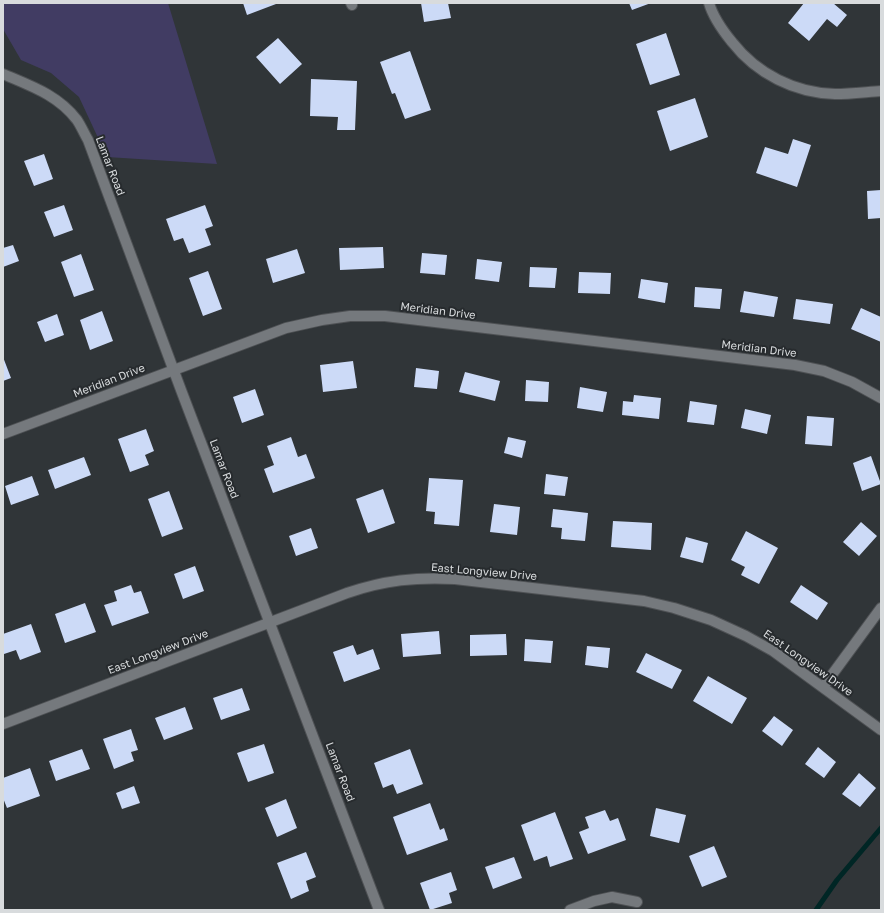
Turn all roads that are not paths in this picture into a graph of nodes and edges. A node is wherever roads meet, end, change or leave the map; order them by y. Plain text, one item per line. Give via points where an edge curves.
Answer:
1 (709, 3) edge
2 (3, 74) edge
3 (881, 92) edge
4 (174, 370) junction
5 (881, 398) edge
6 (3, 434) edge
7 (881, 608) edge
8 (270, 622) junction
9 (823, 687) junction
10 (3, 724) edge
11 (881, 730) edge
12 (637, 902) dead end
13 (379, 910) edge
14 (570, 910) edge

1 - 3 street via 722,29 737,49 755,66 776,80 817,92
2 - 4 street, Lamar Road via 52,96 62,103 78,122 88,140
4 - 5 street, Meridian Drive via 302,324 350,316 385,316 795,365 852,382
4 - 6 street, Meridian Drive
4 - 8 street, Lamar Road
7 - 9 street
8 - 9 street, East Longview Drive via 359,589 413,578 455,579 636,600 681,610 746,636 773,651
8 - 10 street, East Longview Drive
8 - 13 street, Lamar Road
9 - 11 street, East Longview Drive
12 - 14 street via 612,897

